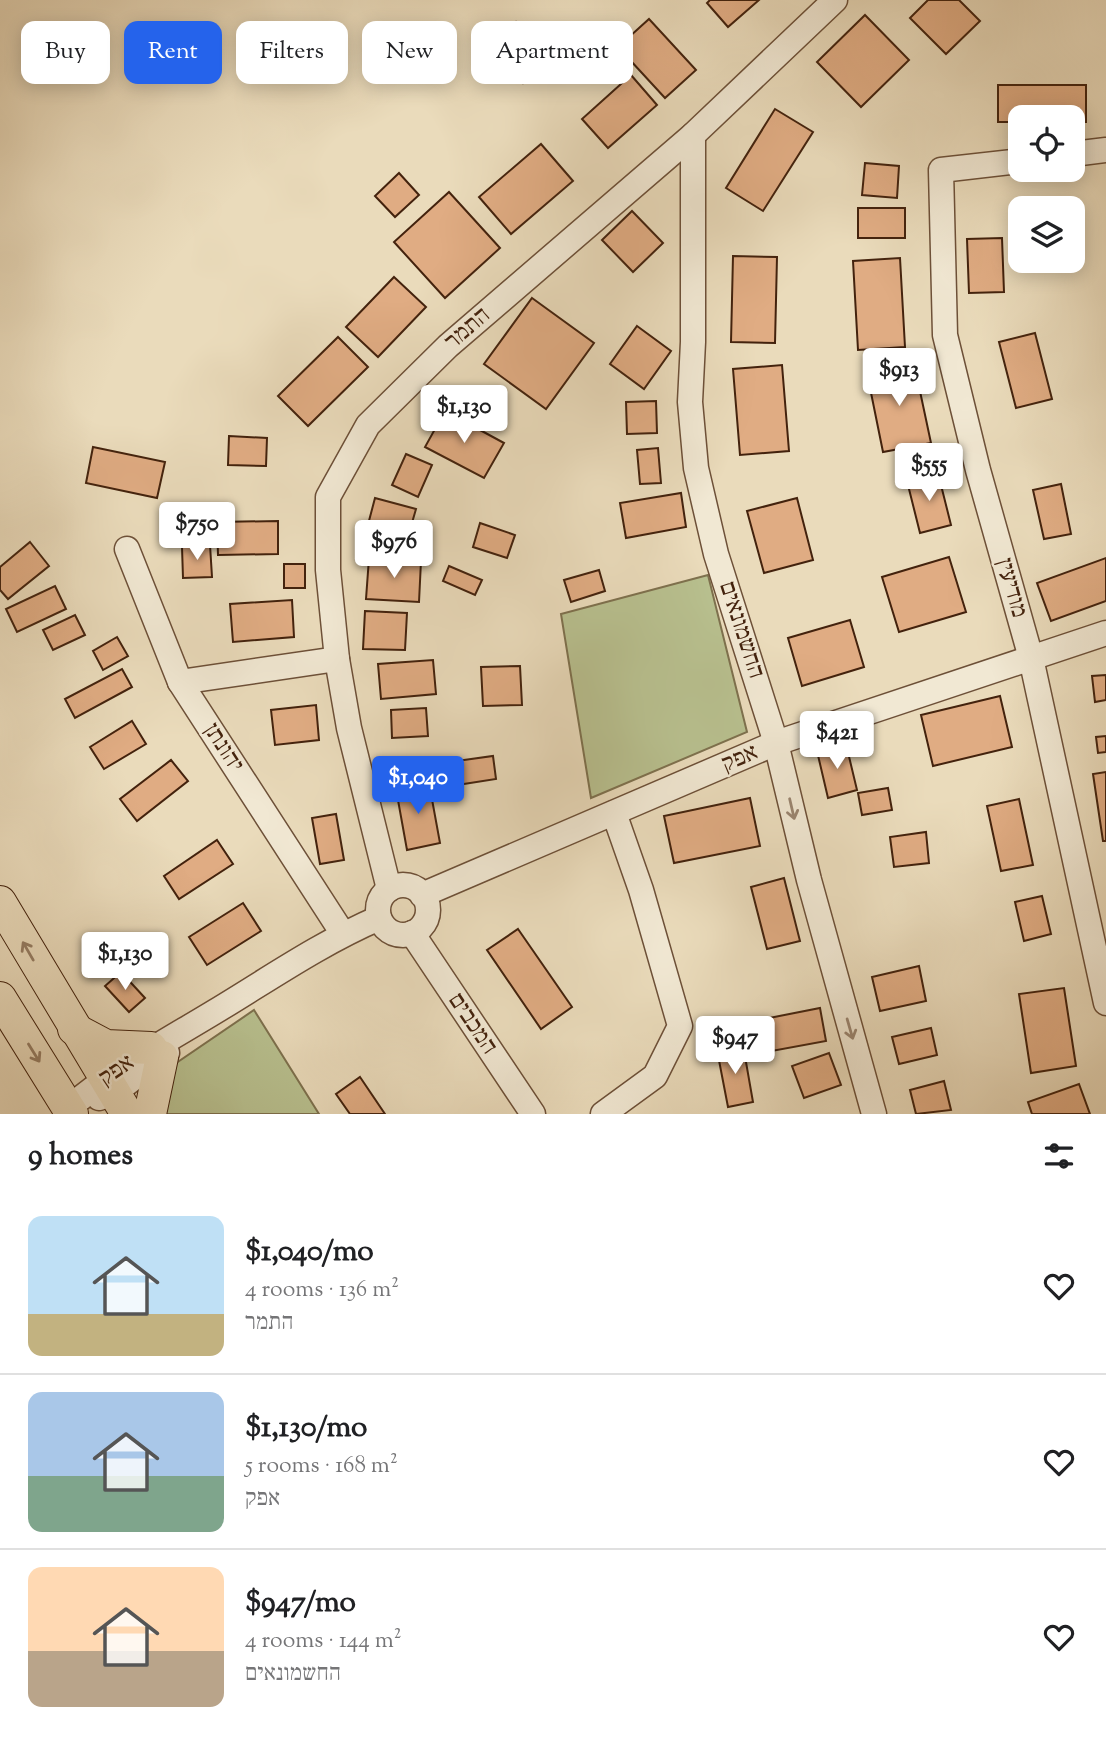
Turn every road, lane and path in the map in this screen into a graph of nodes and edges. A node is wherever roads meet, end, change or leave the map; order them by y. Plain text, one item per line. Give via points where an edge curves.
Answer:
1 (835, 0) edge
2 (693, 135) junction
3 (1106, 150) edge
4 (1085, 153) edge
5 (1008, 162) edge
6 (127, 549) dead end
7 (1106, 633) edge
8 (1031, 658) junction
9 (337, 659) junction
10 (180, 682) junction
11 (776, 743) junction
12 (614, 813) junction
13 (389, 889) junction
14 (422, 895) junction
15 (0, 902) edge
16 (379, 918) junction
17 (412, 933) junction
18 (343, 934) junction
19 (0, 998) edge
20 (1106, 1003) edge
21 (74, 1029) junction
22 (157, 1053) junction
23 (115, 1095) edge
24 (70, 1111) edge
25 (150, 1114) edge
26 (533, 1114) edge
27 (603, 1114) edge
28 (874, 1114) edge

1 - 2 street, התמר
2 - 9 street, התמר via 448,346 368,425 328,497 328,570
2 - 11 street, החשמונאים via 690,402 696,468 723,576
3 - 4 street
5 - 8 street, מודיעין via 941,170 944,335
6 - 10 street, יהונתן
7 - 8 street, אפק
8 - 11 street, אפק
8 - 20 street, מודיעין
9 - 10 street
9 - 13 street, התמר via 349,728
10 - 18 street, יהונתן
11 - 12 street, אפק
11 -> 28 street, החשמונאים
12 - 14 street, אפק
12 - 27 street via 680,1026 655,1076
13 - 14 street via 410,886
13 - 16 street via 379,902
14 - 17 street via 427,917
21 -> 15 main road
16 - 17 street via 388,931
16 - 18 street, אפק
17 - 26 street, המכבים
18 - 22 street, אפק via 187,1028
19 -> 24 main road
21 - 22 main road via 106,1046
21 - 23 main road
22 - 23 street, אפק
22 - 25 main road
23 - 24 street, אפק

